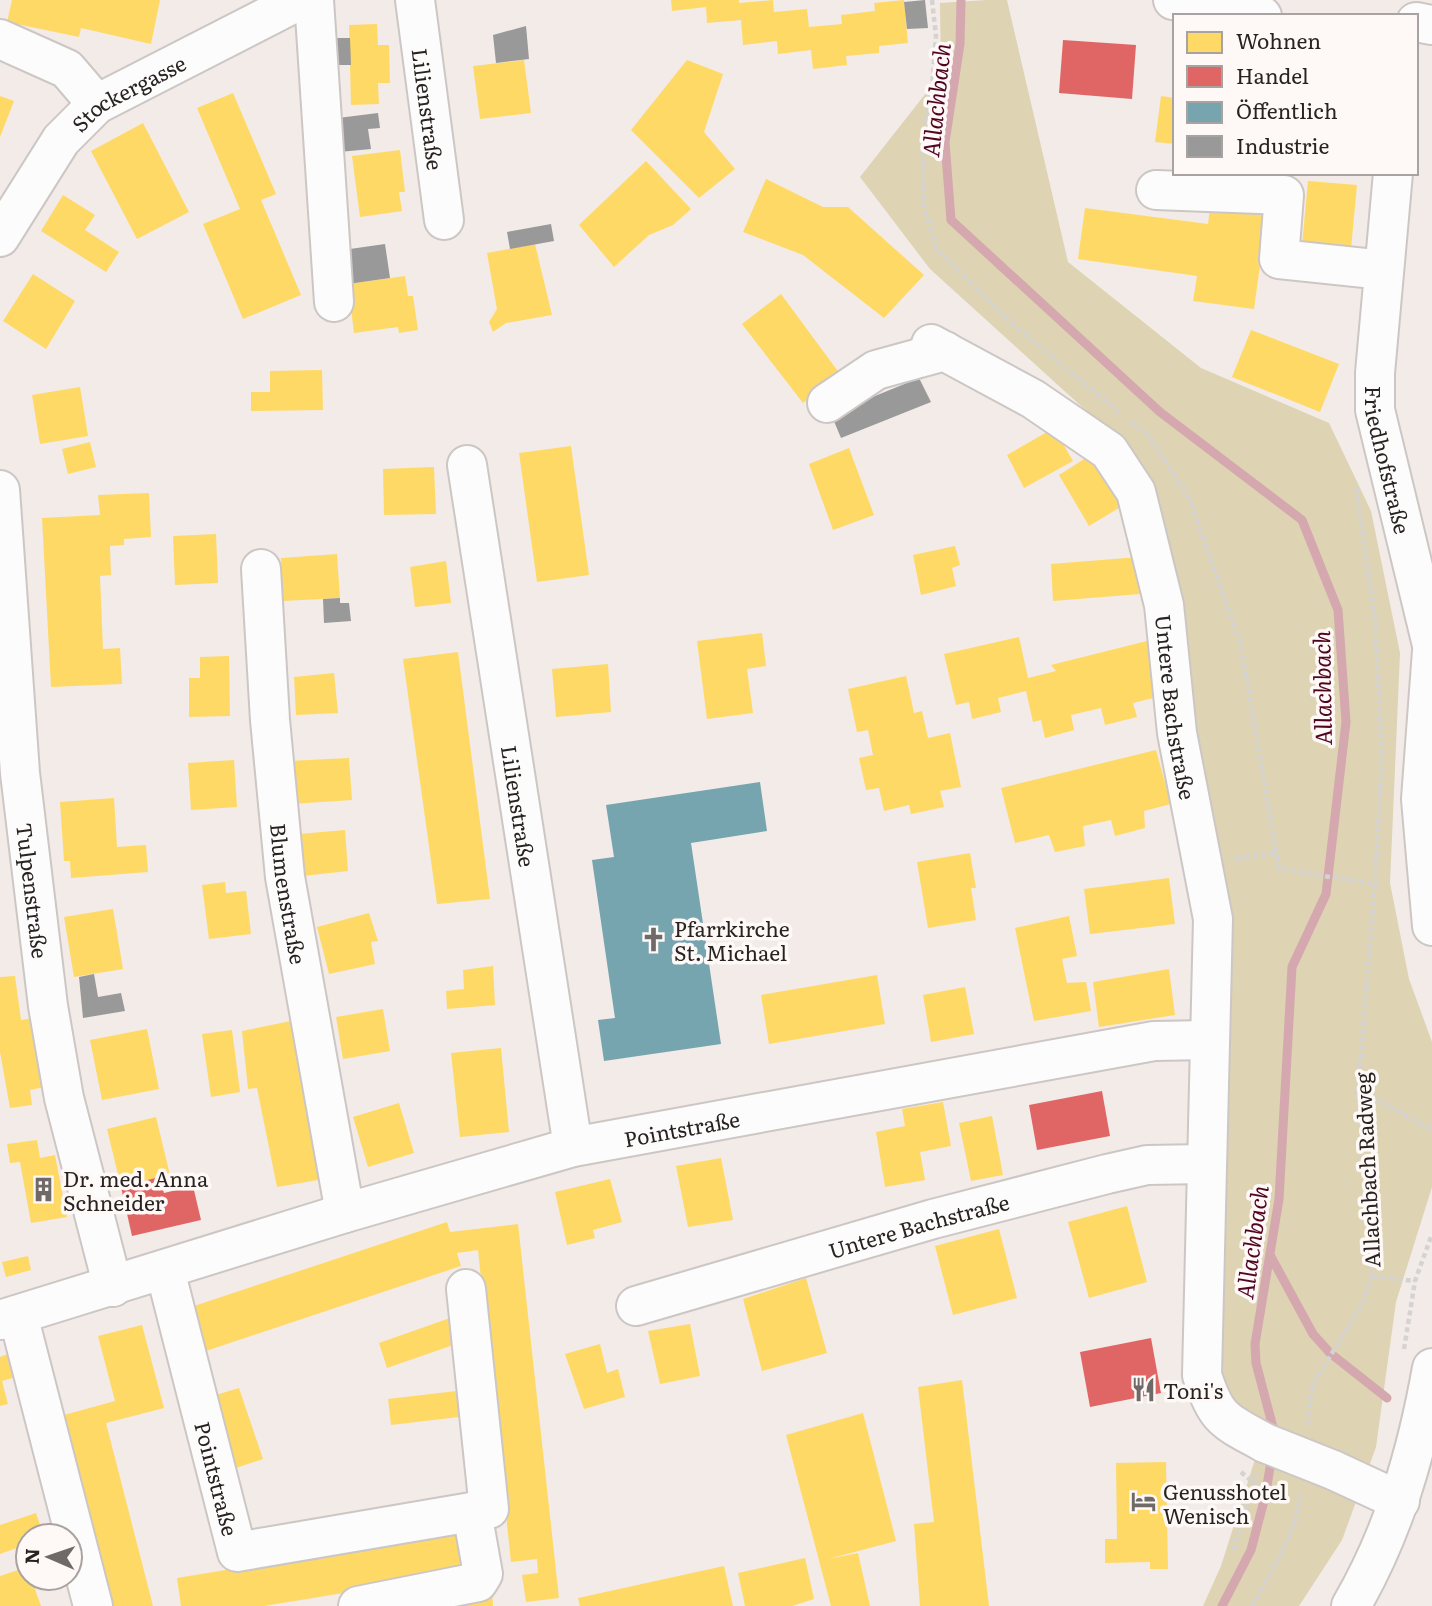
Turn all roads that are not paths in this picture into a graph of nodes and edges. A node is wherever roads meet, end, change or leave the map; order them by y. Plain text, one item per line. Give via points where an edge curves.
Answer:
1 (300, 0) edge
2 (314, 0) edge
3 (415, 0) edge
4 (1172, 0) edge
5 (1251, 14) edge
6 (0, 39) edge
7 (97, 104) junction
8 (1393, 175) edge
9 (1156, 190) dead end
10 (444, 220) dead end
11 (0, 237) edge
12 (1384, 270) junction
13 (334, 302) dead end
14 (827, 403) dead end
15 (467, 466) dead end
16 (0, 490) edge
17 (261, 569) dead end
18 (1432, 645) edge
19 (1432, 651) edge
20 (1432, 926) edge
21 (1209, 1040) junction
22 (573, 1147) junction
23 (1205, 1164) junction
24 (345, 1213) junction
25 (165, 1270) junction
26 (113, 1287) junction
27 (466, 1289) dead end
28 (636, 1306) dead end
29 (9, 1318) edge
30 (1432, 1368) edge
31 (1400, 1501) junction
32 (472, 1512) junction
33 (93, 1606) edge
34 (358, 1606) edge
35 (1351, 1606) edge

1 - 7 street, Stockergasse
2 - 13 street
3 - 10 street, Lilienstraße
4 - 5 street
6 - 7 street via 67,69
7 - 11 street, Stockergasse via 61,140
8 - 12 street, Friedhofstraße
9 - 12 street via 1284,195 1279,259
12 - 18 street, Friedhofstraße via 1375,410
14 - 21 street, Untere Bachstraße via 876,370 938,347 1033,399 1109,451 1136,492 1164,605 1177,733 1213,919
15 - 22 street, Lilienstraße
16 - 26 street, Tulpenstraße via 20,773 48,1006 64,1098
17 - 24 street, Blumenstraße via 282,855
19 - 20 street via 1421,799
21 - 22 street, Pointstraße via 1154,1041
21 - 23 street, Untere Bachstraße
22 - 24 street, Pointstraße
23 - 28 street, Untere Bachstraße via 1147,1165 1094,1177
23 - 31 street, Untere Bachstraße, bridge via 1202,1375 1210,1402 1223,1420 1262,1454 1333,1470
24 - 25 street, Pointstraße
25 - 26 street, Pointstraße
25 - 32 street, Pointstraße via 237,1552
26 - 29 street, Pointstraße
27 - 32 street via 489,1509
29 - 33 street, Pointstraße
30 - 31 street via 1421,1433
31 - 35 street
32 - 34 street via 483,1574 478,1582

